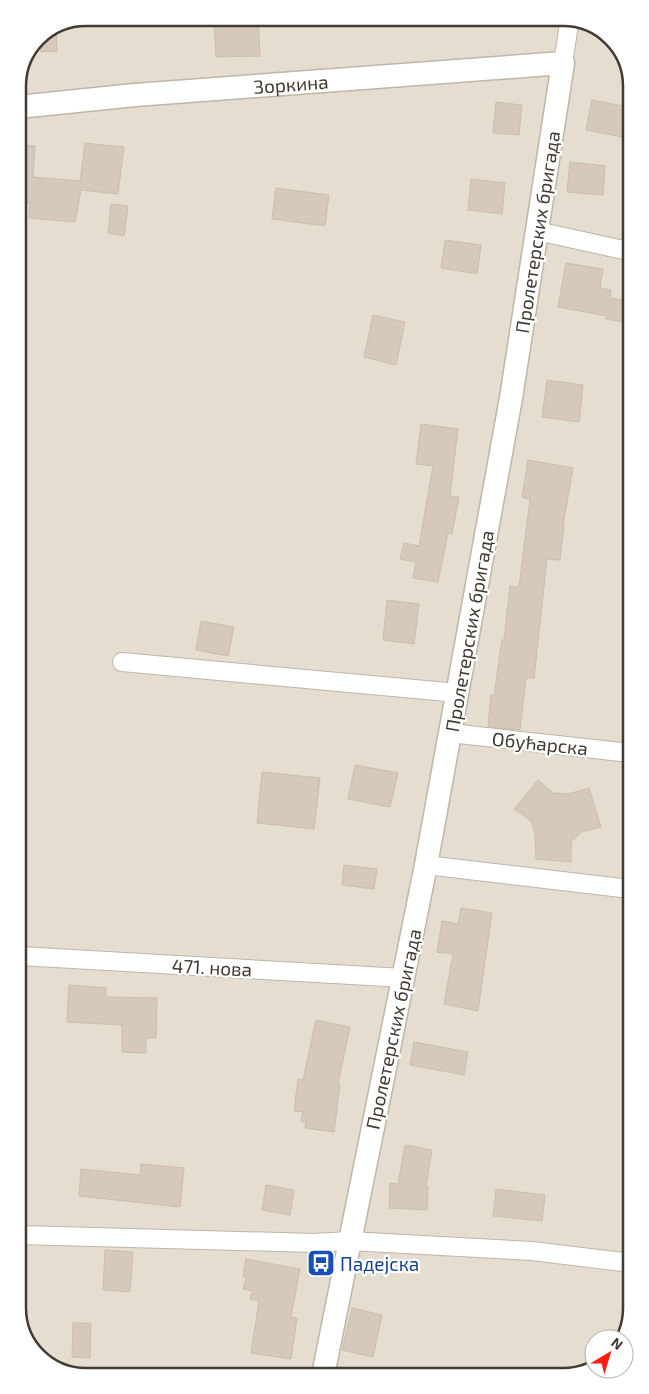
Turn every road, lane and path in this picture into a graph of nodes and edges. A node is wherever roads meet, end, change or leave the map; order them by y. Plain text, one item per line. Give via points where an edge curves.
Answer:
1 (569, 26) edge
2 (563, 63) junction
3 (26, 106) edge
4 (537, 230) junction
5 (623, 250) edge
6 (122, 662) dead end
7 (458, 693) junction
8 (450, 733) junction
9 (623, 752) edge
10 (426, 865) junction
11 (623, 888) edge
12 (26, 956) edge
13 (404, 978) junction
14 (26, 1235) edge
15 (349, 1241) junction
16 (623, 1262) edge
17 (324, 1368) edge

1 - 2 street, Пролетерских бригада
2 - 3 street, Зоркина
2 - 4 street, Пролетерских бригада
4 - 5 street
4 - 7 street, Пролетерских бригада via 511,398
6 - 7 street
7 - 8 street, Пролетерских бригада
8 - 9 street, Обућарска
8 - 10 street, Пролетерских бригада
10 - 11 street
10 - 13 street, Пролетерских бригада
12 - 13 street, 471. нова
13 - 15 street, Пролетерских бригада
14 - 15 street via 314,1243
15 - 16 street via 532,1251
15 - 17 street, Пролетерских бригада

